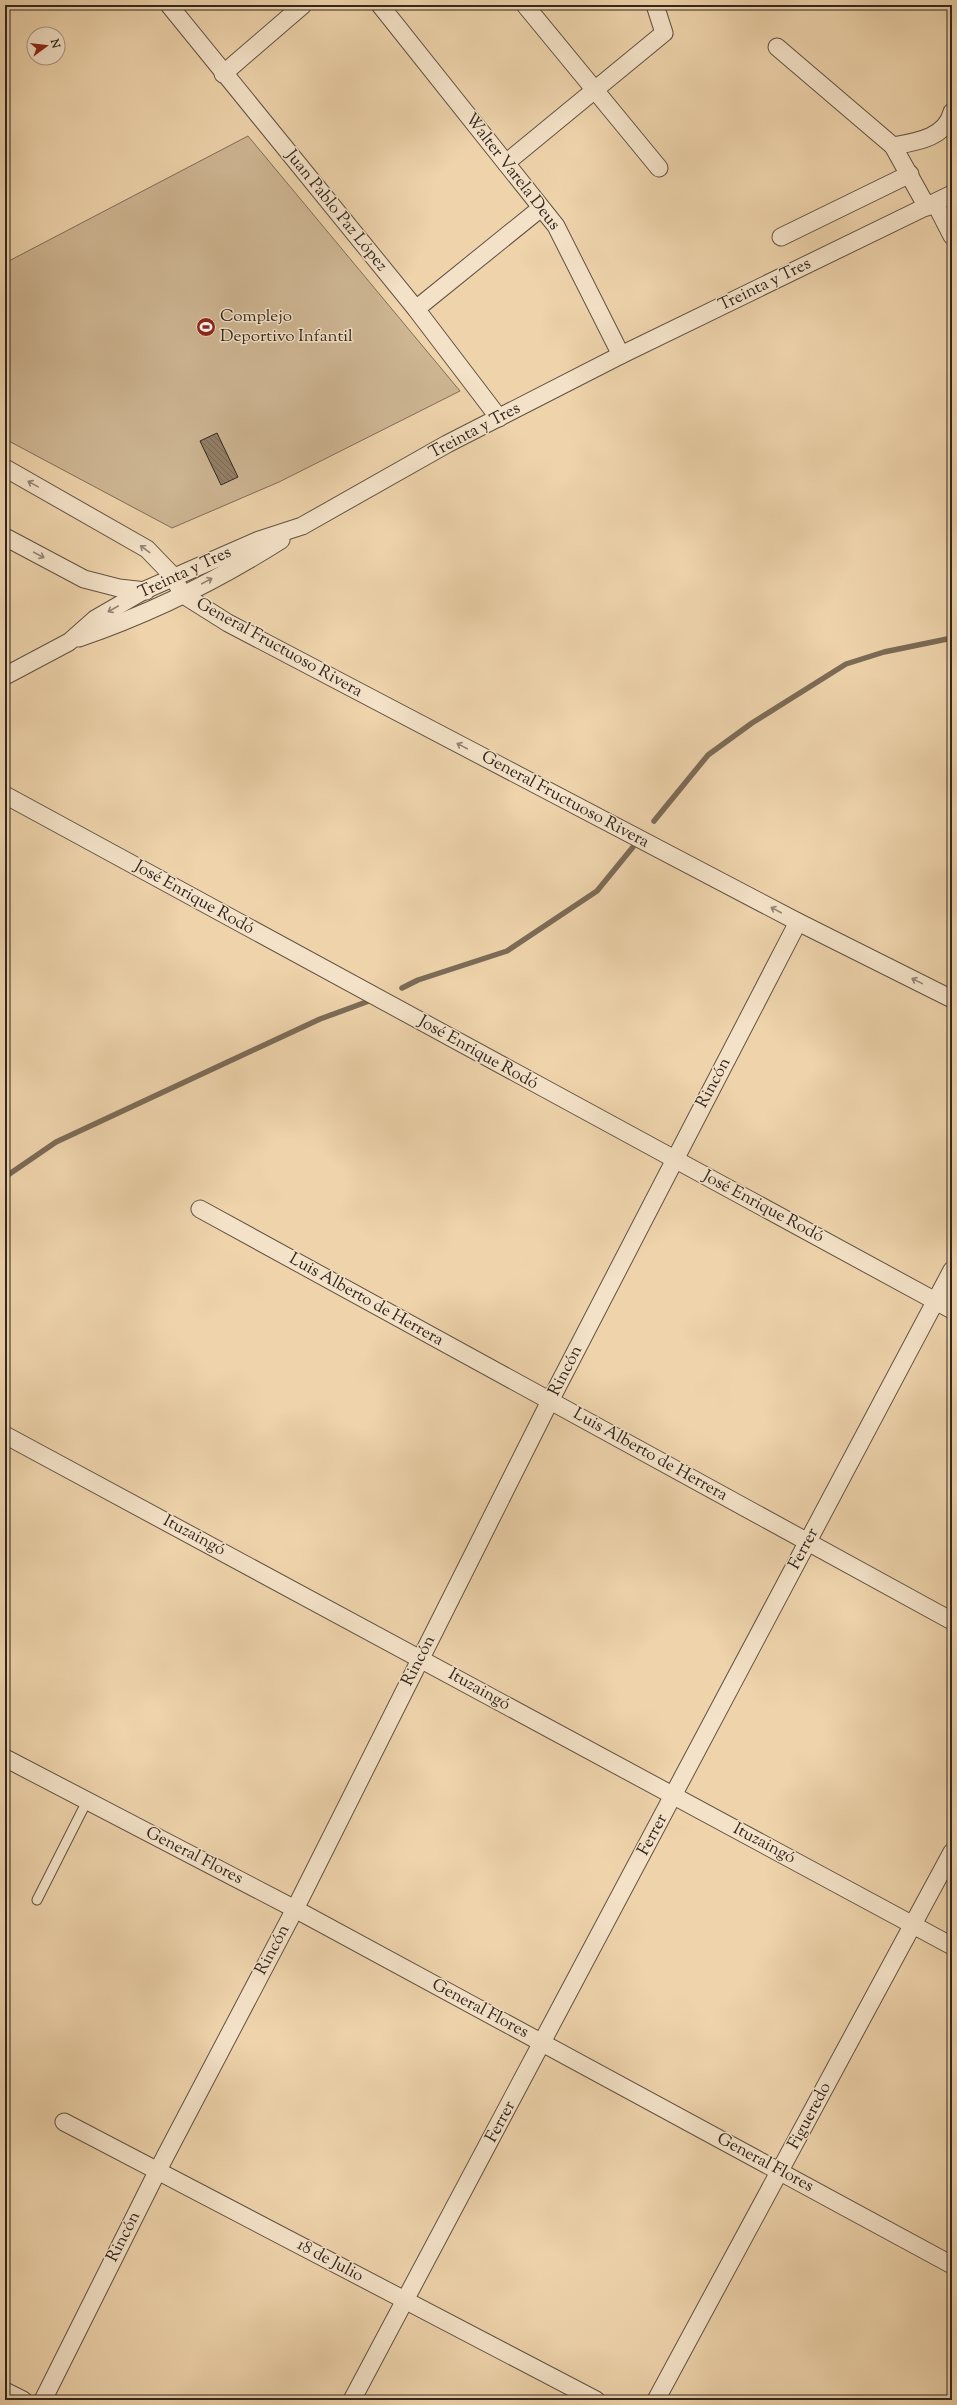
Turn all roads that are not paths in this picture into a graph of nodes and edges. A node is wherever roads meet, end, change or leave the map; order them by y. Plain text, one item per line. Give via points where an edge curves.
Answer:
1 (169, 5) edge
2 (303, 5) edge
3 (380, 5) edge
4 (525, 5) edge
5 (655, 5) edge
6 (777, 47) dead end
7 (223, 74) junction
8 (594, 90) junction
9 (952, 112) edge
10 (893, 146) junction
11 (506, 163) junction
12 (659, 168) dead end
13 (910, 174) junction
14 (952, 194) edge
15 (931, 205) junction
16 (541, 208) junction
17 (952, 236) edge
18 (781, 237) dead end
19 (416, 308) junction
20 (622, 354) junction
21 (499, 418) junction
22 (5, 468) edge
23 (302, 526) junction
24 (5, 537) edge
25 (172, 576) junction
26 (145, 590) junction
27 (182, 594) junction
28 (155, 607) junction
29 (69, 642) junction
30 (5, 676) edge
31 (5, 796) edge
32 (798, 922) junction
33 (952, 999) edge
34 (674, 1159) junction
35 (200, 1209) dead end
36 (952, 1270) edge
37 (936, 1301) junction
38 (952, 1310) edge
39 (550, 1401) junction
40 (5, 1435) edge
41 (808, 1542) junction
42 (952, 1621) edge
43 (421, 1658) junction
44 (5, 1758) edge
45 (674, 1796) junction
46 (87, 1801) junction
47 (952, 1852) edge
48 (36, 1900) dead end
49 (295, 1909) junction
50 (913, 1925) junction
51 (952, 1946) edge
52 (543, 2043) junction
53 (64, 2122) dead end
54 (158, 2170) junction
55 (780, 2171) junction
56 (952, 2265) edge
57 (405, 2301) junction
58 (5, 2391) edge
59 (23, 2400) edge
60 (43, 2400) edge
61 (352, 2400) edge
62 (596, 2400) edge
63 (656, 2400) edge

1 - 7 street, Juan Pablo Paz López
2 - 7 street
3 - 11 street, Walter Varela Deus
4 - 8 street
5 - 8 street via 664,33
6 - 10 street
7 - 19 street, Juan Pablo Paz López
8 - 11 street
8 - 12 street
9 - 10 street via 950,120 938,134
10 - 13 street
11 - 16 street, Walter Varela Deus
13 - 15 street
13 - 18 street
14 - 15 street, Treinta y Tres
15 - 17 street
15 - 20 street, Treinta y Tres
16 - 19 street
16 - 20 street, Walter Varela Deus via 566,244
19 - 21 street, Juan Pablo Paz López
20 - 21 street, Treinta y Tres
21 - 23 street, Treinta y Tres via 447,444
25 -> 22 street via 147,549
23 - 25 street, Treinta y Tres via 259,540
27 -> 23 street via 261,552
24 -> 26 street via 84,579 119,588
25 - 26 street, Treinta y Tres
25 - 27 street
26 - 28 street
26 -> 29 street, Treinta y Tres via 95,619
27 - 28 street
32 -> 27 street, General Fructuoso Rivera via 228,623
28 - 29 street
29 - 30 street, Treinta y Tres
31 - 34 street, José Enrique Rodó
33 -> 32 street, General Fructuoso Rivera
32 - 34 street, Rincón
34 - 37 street, José Enrique Rodó
34 - 39 street, Rincón
35 - 39 street, Luis Alberto de Herrera
36 - 37 street, Ferrer
37 - 38 street, José Enrique Rodó
37 - 41 street, Ferrer
39 - 41 street, Luis Alberto de Herrera
39 - 43 street, Rincón
40 - 43 street, Ituzaingó
41 - 42 street, Luis Alberto de Herrera
41 - 45 street, Ferrer
43 - 45 street, Ituzaingó
43 - 49 street, Rincón
44 - 46 street, General Flores
45 - 50 street, Ituzaingó
45 - 52 street, Ferrer
46 - 48 lane
46 - 49 street, General Flores
47 - 50 street, Figueredo
49 - 52 street, General Flores
49 - 54 street, Rincón
50 - 51 street, Ituzaingó
50 - 55 street, Figueredo
52 - 55 street, General Flores
52 - 57 street, Ferrer
53 - 54 street, 18 de Julio
54 - 57 street, 18 de Julio
54 - 60 street, Rincón
55 - 56 street, General Flores
55 - 63 street, Figueredo
57 - 61 street, Ferrer
57 - 62 street, 18 de Julio
58 - 59 street

